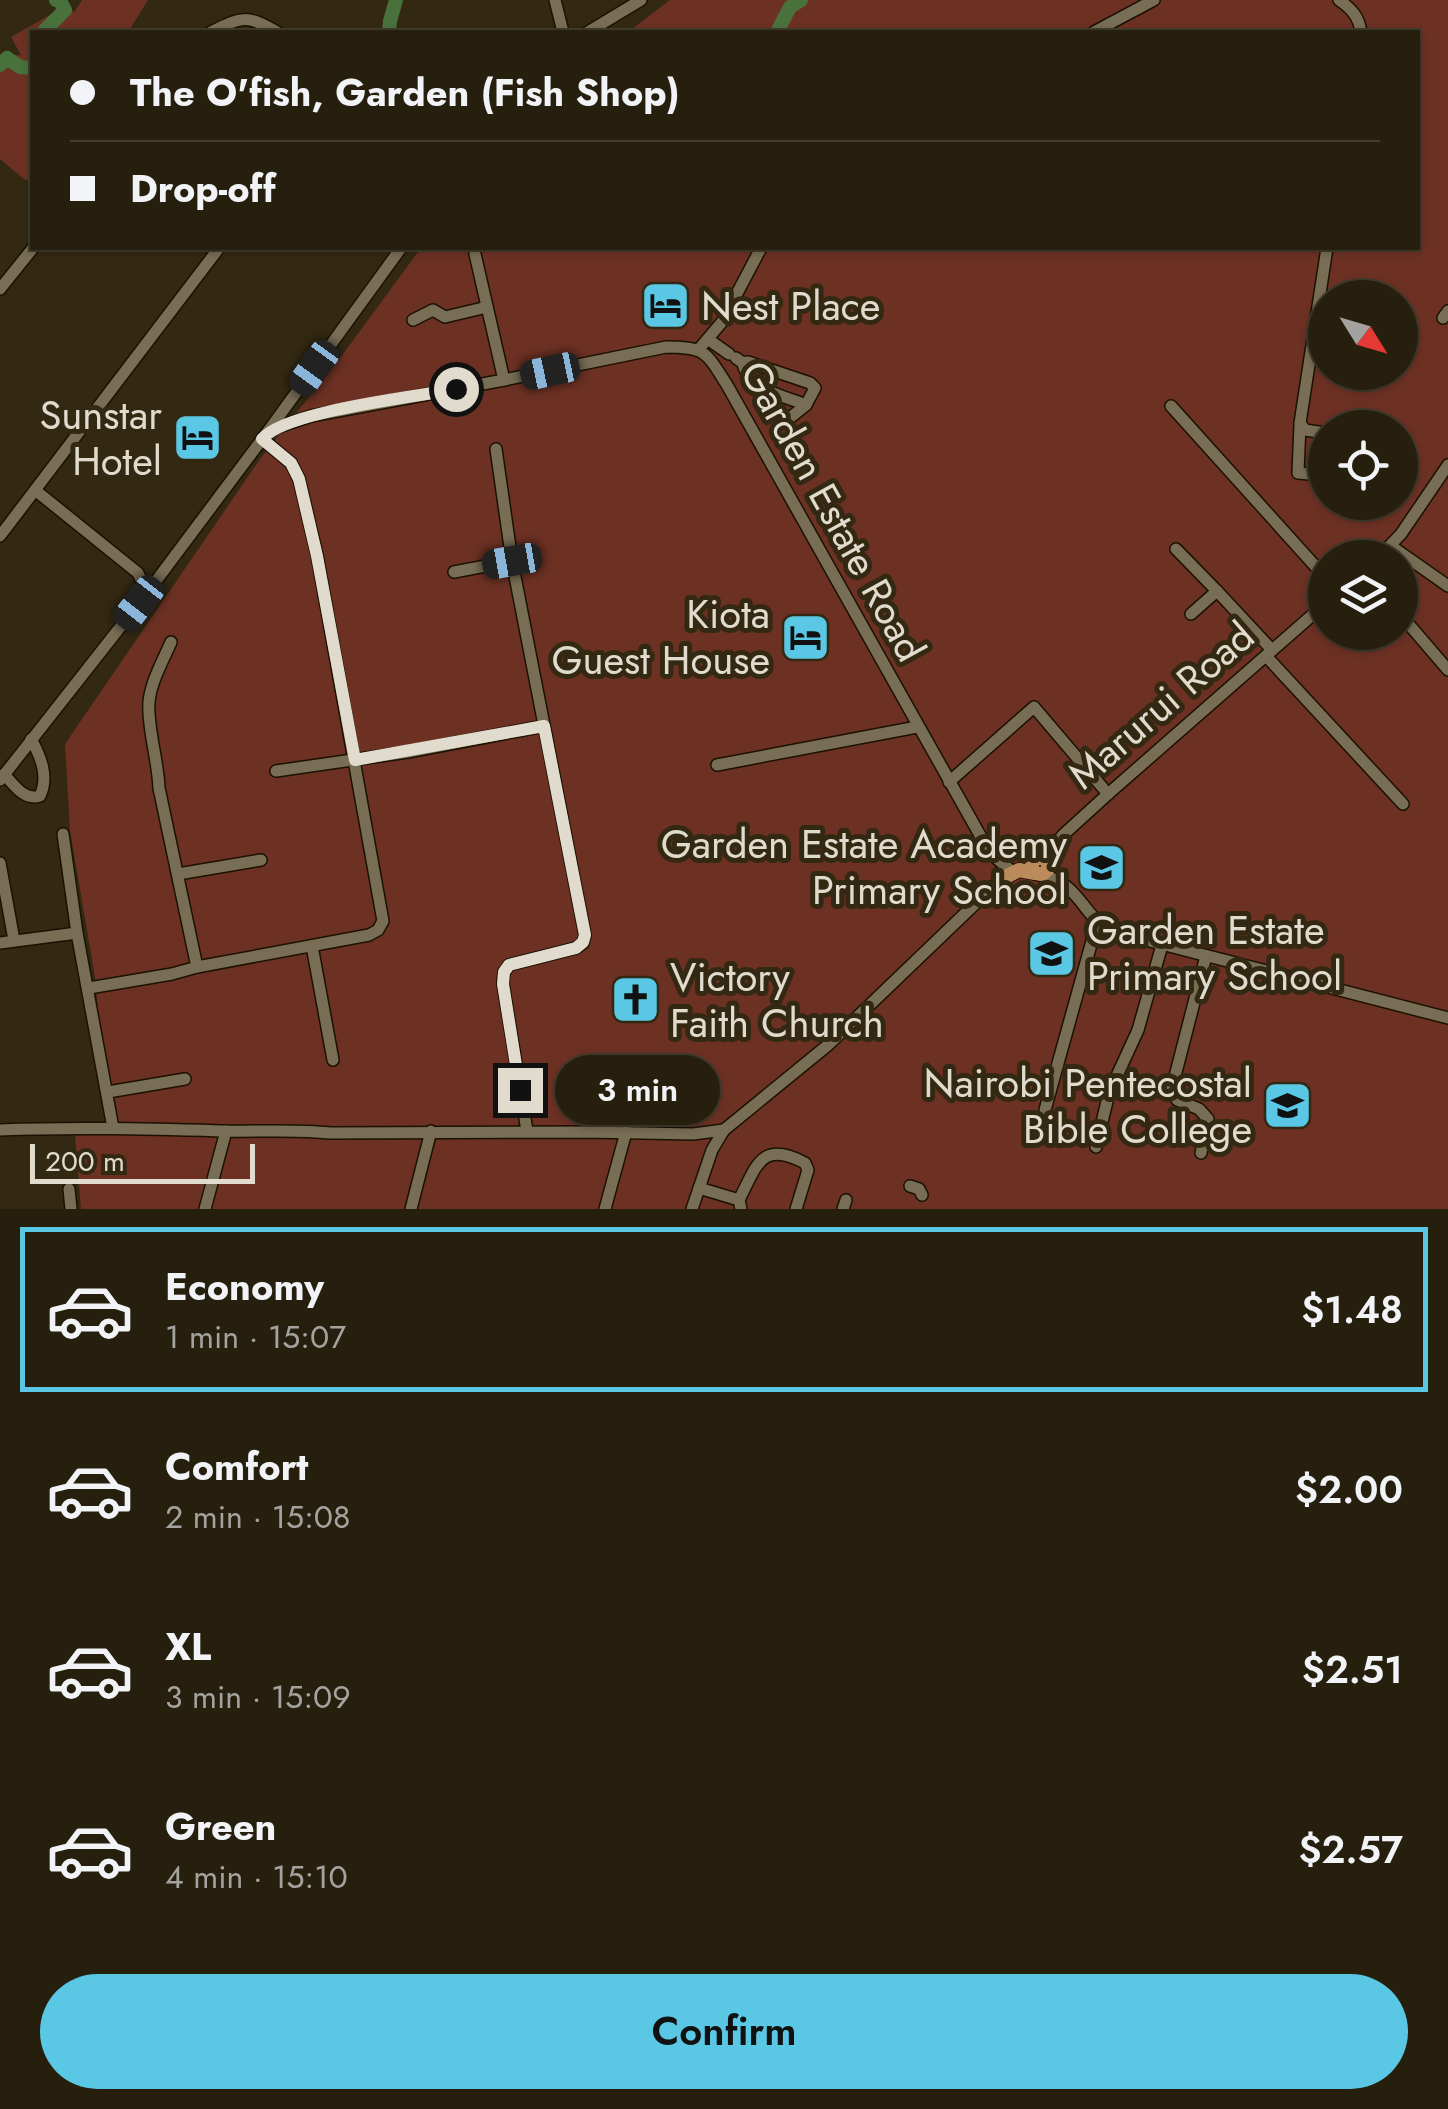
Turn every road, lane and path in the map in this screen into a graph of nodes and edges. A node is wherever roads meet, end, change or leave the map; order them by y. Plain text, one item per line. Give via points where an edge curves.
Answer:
1 (555, 0) edge
2 (641, 0) edge
3 (1154, 0) edge
4 (1340, 0) edge
5 (215, 30) edge
6 (272, 30) edge
7 (562, 30) edge
8 (591, 30) edge
9 (1098, 30) edge
10 (1361, 30) edge
11 (31, 250) edge
12 (217, 250) edge
13 (400, 250) edge
14 (760, 250) edge
15 (1328, 250) edge
16 (474, 254) dead end
17 (0, 289) edge
18 (487, 307) junction
19 (412, 320) dead end
20 (704, 344) junction
21 (736, 358) junction
22 (504, 380) junction
23 (753, 382) junction
24 (294, 396) junction
25 (806, 405) junction
26 (1170, 406) dead end
27 (311, 416) junction
28 (1300, 424) junction
29 (1308, 430) edge
30 (266, 434) junction
31 (496, 449) dead end
32 (1448, 465) edge
33 (1308, 474) edge
34 (35, 490) junction
35 (0, 536) edge
36 (1394, 540) edge
37 (1176, 549) dead end
38 (1308, 558) edge
39 (512, 561) junction
40 (1418, 565) edge
41 (138, 572) junction
42 (162, 572) junction
43 (454, 572) dead end
44 (1448, 586) edge
45 (1218, 591) junction
46 (147, 593) junction
47 (1191, 614) dead end
48 (1308, 619) edge
49 (1418, 635) edge
50 (171, 642) dead end
51 (1269, 653) junction
52 (1448, 670) edge
53 (544, 726) junction
54 (917, 727) junction
55 (31, 740) junction
56 (355, 760) junction
57 (717, 765) dead end
58 (276, 771) dead end
59 (2, 777) edge
60 (949, 782) junction
61 (1108, 794) junction
62 (1404, 804) dead end
63 (64, 834) dead end
64 (261, 860) dead end
65 (0, 863) edge
66 (1040, 866) junction
67 (178, 874) junction
68 (1010, 874) junction
69 (1097, 923) junction
70 (77, 933) junction
71 (14, 940) junction
72 (0, 943) edge
73 (1162, 944) junction
74 (312, 946) junction
75 (1206, 956) junction
76 (197, 967) junction
77 (88, 988) junction
78 (1448, 1018) edge
79 (332, 1060) dead end
80 (185, 1079) dead end
81 (108, 1092) junction
82 (1044, 1110) dead end
83 (112, 1128) junction
84 (0, 1130) edge
85 (724, 1130) junction
86 (431, 1131) junction
87 (226, 1132) junction
88 (527, 1132) junction
89 (626, 1132) junction
90 (693, 1134) junction
91 (1096, 1148) dead end
92 (712, 1150) junction
93 (1201, 1152) dead end
94 (910, 1186) dead end
95 (699, 1188) junction
96 (69, 1189) dead end
97 (922, 1195) dead end
98 (740, 1204) edge
99 (71, 1209) edge
100 (206, 1209) edge
101 (411, 1209) edge
102 (605, 1209) edge
103 (692, 1209) edge
104 (796, 1209) edge

1 - 7 street
2 - 8 street
3 - 9 street
4 - 10 street
5 - 6 street via 247,18
11 - 17 street
12 - 34 street
13 - 24 street
14 - 20 street
15 - 28 street
16 - 18 street
18 - 19 street via 445,317 433,310
18 - 22 street
20 - 21 street
20 - 22 street, Garden Estate Road
20 - 54 street, Garden Estate Road
21 - 23 street
21 - 25 street via 810,383 815,388
22 - 27 street, Garden Estate Road
23 - 25 street
23 - 25 street via 786,422
24 - 27 street via 297,410
24 - 30 street
26 - 38 street
27 - 30 street, Garden Estate Road
28 - 29 street
28 - 33 street via 1298,473
30 - 42 street
30 - 56 street via 299,479
31 - 39 street
32 - 36 street
34 - 35 street
34 - 41 street
37 - 45 street
39 - 43 street
39 - 53 street
40 - 44 street
41 - 42 street
41 - 46 street
42 - 46 street
45 - 47 street
45 - 51 street
46 - 55 street
48 - 51 street, Marurui Road
49 - 52 street
50 - 67 street via 149,708
51 - 61 street, Marurui Road
51 - 62 street
53 - 56 street
53 - 88 street via 585,935 576,948 509,965 504,972
54 - 57 street
54 - 60 street, Garden Estate Road
55 - 59 street
55 - 59 street via 42,765 40,796 31,798
56 - 58 street
56 - 74 street via 383,921 374,934
60 - 61 street via 1034,707
60 - 68 street, Garden Estate Road
61 - 66 street, Marurui Road
63 - 70 street
64 - 67 street
65 - 71 street
66 - 68 main road, Garden Estate Road
66 - 69 street
67 - 76 street
68 - 85 street via 828,1045
69 - 73 street
69 - 82 street
70 - 71 street
70 - 77 street
71 - 72 street
73 - 75 street
73 - 91 street
74 - 76 street
74 - 79 street
75 - 78 street
75 - 93 street via 1172,1088 1179,1102 1206,1114
76 - 77 street
77 - 81 street
80 - 81 street
81 - 83 street
83 - 84 street
83 - 87 street
85 - 90 street
85 - 92 street
86 - 87 street
86 - 88 street
86 - 101 street
87 - 100 street
88 - 89 street
89 - 90 street
89 - 102 street
90 - 92 street
92 - 95 street
94 - 97 street
95 - 98 street
95 - 103 street
96 - 99 street
98 - 104 street via 760,1159 782,1154 808,1170

